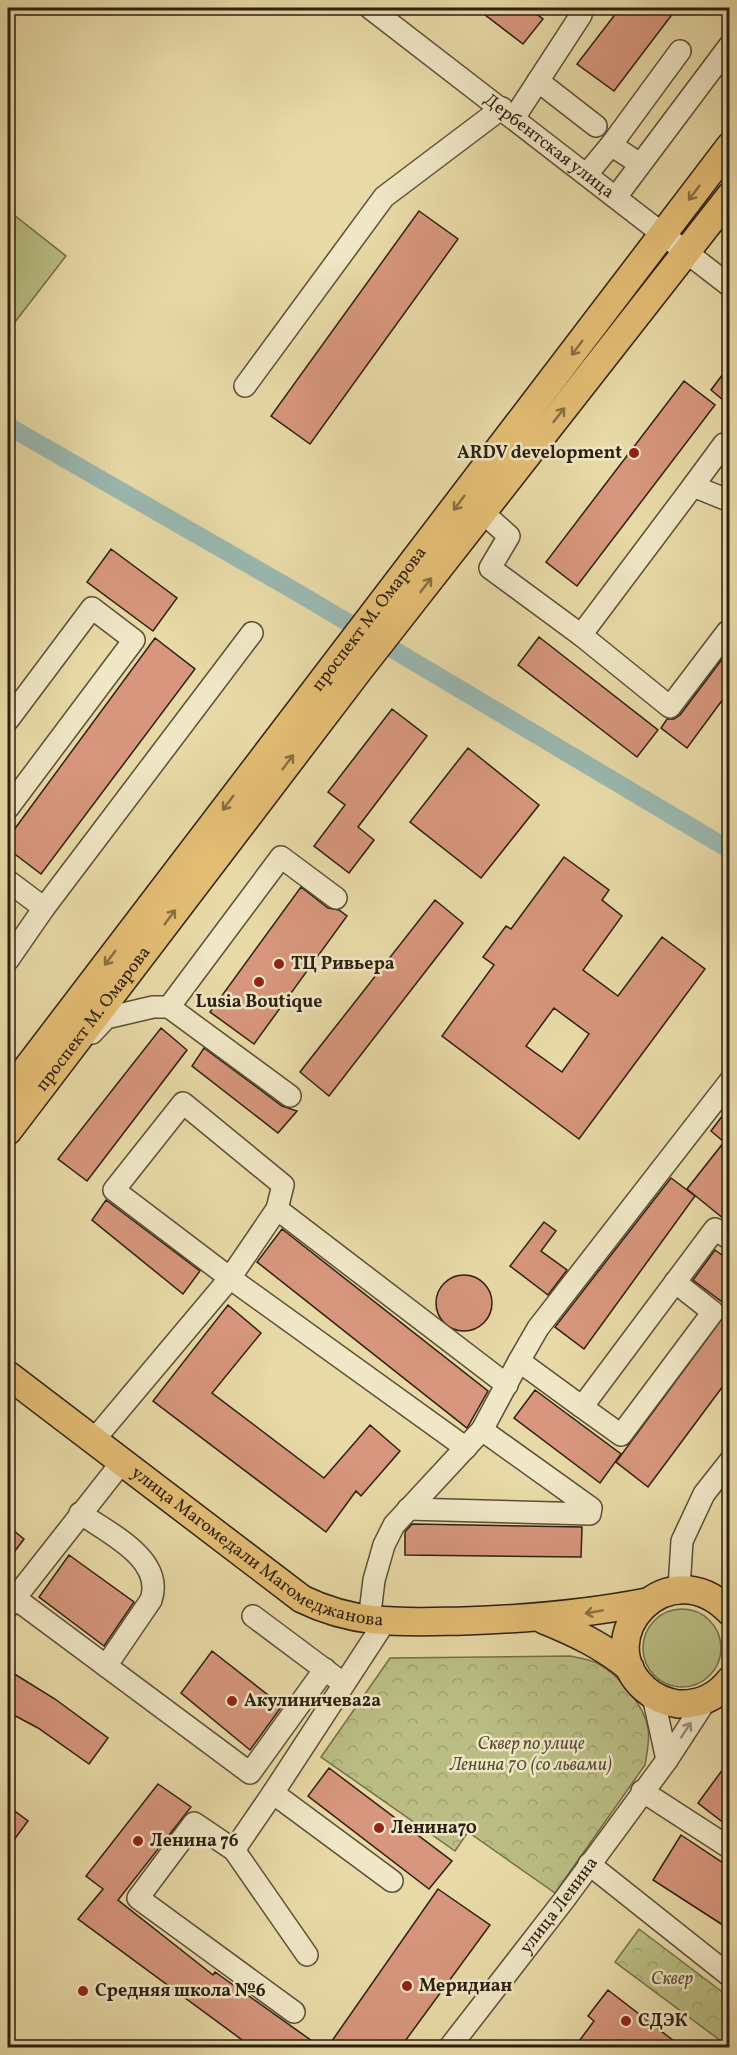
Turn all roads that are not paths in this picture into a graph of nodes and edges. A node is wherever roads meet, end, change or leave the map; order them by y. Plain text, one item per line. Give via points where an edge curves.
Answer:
1 (370, 8) edge
2 (582, 8) edge
3 (729, 45) edge
4 (680, 51) dead end
5 (538, 81) junction
6 (508, 113) junction
7 (596, 126) dead end
8 (611, 145) junction
9 (729, 146) edge
10 (640, 164) junction
11 (586, 174) junction
12 (729, 196) edge
13 (616, 197) junction
14 (663, 234) junction
15 (687, 253) junction
16 (729, 286) edge
17 (245, 386) dead end
18 (724, 444) dead end
19 (693, 486) junction
20 (729, 501) edge
21 (482, 512) junction
22 (380, 624) junction
23 (727, 632) dead end
24 (252, 633) dead end
25 (581, 635) junction
26 (350, 663) junction
27 (8, 720) edge
28 (8, 808) edge
29 (8, 881) edge
30 (336, 898) dead end
31 (44, 908) junction
32 (8, 960) edge
33 (169, 1007) junction
34 (729, 1081) edge
35 (38, 1090) junction
36 (8, 1093) edge
37 (290, 1096) dead end
38 (8, 1131) edge
39 (277, 1209) junction
40 (729, 1239) edge
41 (230, 1278) junction
42 (675, 1282) junction
43 (519, 1360) junction
44 (8, 1375) edge
45 (507, 1385) junction
46 (582, 1407) junction
47 (482, 1430) junction
48 (93, 1441) junction
49 (466, 1448) junction
50 (729, 1461) edge
51 (122, 1462) junction
52 (408, 1509) junction
53 (80, 1513) junction
54 (679, 1588) junction
55 (10, 1599) edge
56 (647, 1602) junction
57 (727, 1607) edge
58 (253, 1616) dead end
59 (540, 1618) junction
60 (376, 1622) junction
61 (106, 1666) junction
62 (630, 1668) junction
63 (325, 1669) junction
64 (729, 1680) edge
65 (344, 1683) junction
66 (652, 1695) junction
67 (706, 1700) junction
68 (667, 1760) junction
69 (642, 1791) junction
70 (273, 1793) junction
71 (729, 1848) edge
72 (234, 1850) junction
73 (589, 1864) junction
74 (392, 1881) dead end
75 (308, 1955) dead end
76 (729, 1976) edge
77 (294, 2012) dead end
78 (449, 2048) edge

1 - 6 street, Дербентская улица
2 - 5 street
3 - 10 street
4 - 8 street
5 - 6 street
5 - 7 street
6 - 11 street, Дербентская улица
6 - 17 street via 384,197
8 - 10 street
8 - 11 street
9 -> 14 main road, проспект М. Омарова
10 - 13 street
11 - 13 street, Дербентская улица
12 - 15 main road, проспект М. Омарова
13 - 14 street, Дербентская улица
14 - 15 street, Дербентская улица
14 -> 22 main road, проспект М. Омарова
15 - 16 street, Дербентская улица
21 -> 15 main road, проспект М. Омарова
18 - 19 street
19 - 20 street
19 - 25 street
22 -> 21 main road, проспект М. Омарова
21 - 25 street via 509,536 490,568
22 - 26 main road, проспект М. Омарова
23 - 25 street via 670,706
24 - 31 street
35 -> 26 main road, проспект М. Омарова
26 -> 36 main road, проспект М. Омарова
27 - 28 street via 92,608 134,640
29 - 31 street
30 - 33 street via 282,857
31 - 32 street
33 - 35 street via 106,1018
33 - 37 street
34 - 43 street via 538,1328
35 - 38 main road, проспект М. Омарова
39 - 41 street
39 - 41 street via 284,1185 183,1103 114,1190
39 - 45 street
40 - 42 street via 715,1229
41 - 48 street
41 - 49 street
42 - 46 street
42 - 46 street via 713,1312 621,1435
43 - 45 street
43 - 46 street
44 - 48 main road, улица Магомедали Магомеджанова
45 - 47 street
47 - 49 street
47 - 52 street via 591,1508 590,1514
48 - 51 main road, улица Магомедали Магомеджанова
49 - 52 street
50 - 54 street via 704,1494 682,1541
51 - 53 street
51 - 60 main road, улица Магомедали Магомеджанова via 302,1599 323,1610
52 - 60 street via 384,1545 374,1580
53 - 55 street
53 - 61 street via 141,1557 154,1578 151,1600
54 - 56 main road
54 - 57 main road via 700,1591
55 - 61 street
56 -> 59 main road, улица Магомедали Магомеджанова
56 - 62 main road via 627,1632
58 - 63 street
59 - 60 main road, улица Магомедали Магомеджанова
59 - 62 main road, улица Магомедали Магомеджанова via 583,1635
60 - 65 street
61 - 63 street via 250,1773
62 - 66 main road, улица Магомедали Магомеджанова via 639,1684
63 - 65 street
64 - 67 main road
65 - 70 street
66 - 67 main road via 669,1703
66 - 68 street
68 -> 67 street, улица Ленина
68 - 69 street, улица Ленина
69 - 71 street
69 - 73 street, улица Ленина
70 - 72 street
70 - 74 street
72 - 75 street
72 - 77 street via 194,1823 138,1898
73 - 76 street
73 - 78 street, улица Ленина

